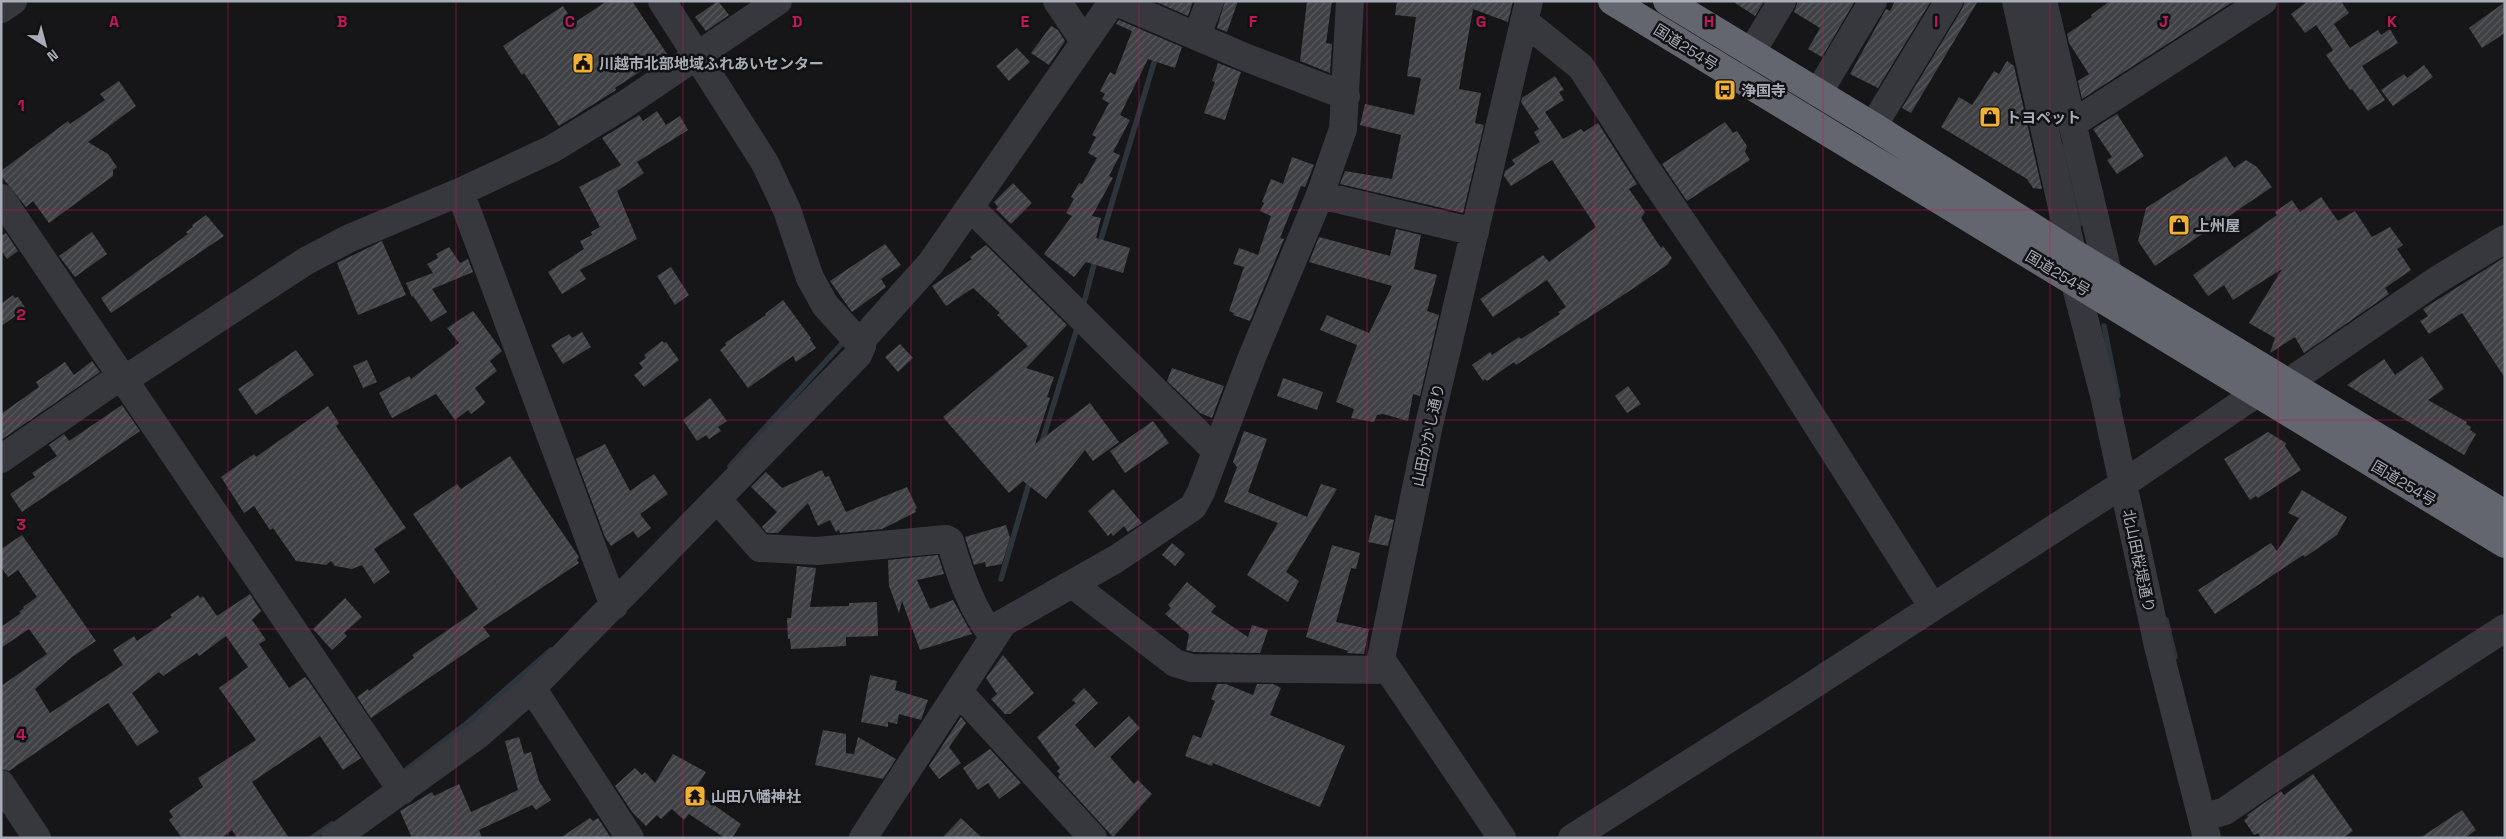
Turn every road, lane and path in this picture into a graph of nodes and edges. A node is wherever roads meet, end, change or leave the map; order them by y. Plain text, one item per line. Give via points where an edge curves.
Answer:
1 (13, 1) edge
2 (662, 1) edge
3 (778, 1) edge
4 (1057, 1) edge
5 (1113, 1) edge
6 (1210, 1) edge
7 (1350, 1) edge
8 (1612, 1) edge
9 (1782, 1) edge
10 (1874, 1) edge
11 (1949, 1) edge
12 (2016, 1) edge
13 (2043, 1) edge
14 (2263, 1) edge
15 (1672, 2) edge
16 (1, 9) edge
17 (1527, 11) edge
18 (1197, 36) junction
19 (1084, 40) junction
20 (1751, 53) junction
21 (697, 55) junction
22 (1818, 93) junction
23 (1346, 96) junction
24 (2072, 124) junction
25 (1873, 126) junction
26 (460, 192) junction
27 (1320, 195) junction
28 (1, 198) edge
29 (971, 208) junction
30 (1475, 232) junction
31 (2505, 238) edge
32 (2072, 252) junction
33 (2108, 273) junction
34 (2075, 283) junction
35 (859, 343) junction
36 (122, 378) junction
37 (2289, 382) junction
38 (2257, 393) junction
39 (1216, 451) junction
40 (1, 458) edge
41 (2122, 484) junction
42 (718, 500) junction
43 (2505, 514) edge
44 (2505, 544) edge
45 (1072, 584) junction
46 (614, 606) junction
47 (1932, 606) junction
48 (2505, 628) edge
49 (994, 637) junction
50 (1388, 670) junction
51 (532, 688) junction
52 (959, 692) junction
53 (1, 784) edge
54 (402, 791) junction
55 (2205, 828) edge
56 (37, 838) edge
57 (335, 838) edge
58 (630, 838) edge
59 (863, 838) edge
60 (1093, 838) edge
61 (1502, 838) edge
62 (1572, 838) edge

1 - 16 street
2 - 21 street
3 - 21 street
4 - 19 street
5 - 18 street
5 - 19 street
6 - 18 street
7 - 23 street
8 - 34 highway, 国道254号
9 - 20 street
10 - 22 street
11 - 25 street
12 - 32 street
13 - 24 street
14 - 24 street
15 - 20 highway, 国道254号
17 - 30 street, 山田かかし通り
17 - 47 street via 1581,67 1765,343
18 - 23 street
19 - 29 street
20 - 22 highway, 国道254号
21 - 26 street via 552,149
21 - 35 street via 765,164 787,210 810,278 825,305
22 - 25 highway, 国道254号
23 - 27 street via 1343,129
24 - 33 street
25 - 32 highway, 国道254号
26 - 36 street via 350,238 306,261
26 - 46 street
27 - 30 street
27 - 39 street
28 - 36 street
29 - 35 street via 931,263
29 - 39 street
30 - 50 street, 山田かかし通り via 1429,425 1381,659
31 - 37 street via 2422,290
32 - 33 highway, 国道254号
33 - 37 highway, 国道254号
34 - 38 highway, 国道254号
34 - 41 street, 北山田桜堤通り via 2104,395
35 - 42 street via 862,346 854,361
36 - 40 street
36 - 54 street
37 - 43 highway, 国道254号
38 - 41 street
38 - 44 highway, 国道254号
39 - 45 street via 1193,506 1116,559
41 - 47 street
41 - 55 street, 北山田桜堤通り via 2158,646
42 - 46 street
42 - 49 street via 760,548 817,551 946,539 950,541 958,569 982,623
45 - 49 street via 1003,623
45 - 50 street via 1175,663 1192,668
46 - 51 street
47 - 62 street via 1791,700
48 - 55 street via 2286,769
49 - 52 street
50 - 61 street, 山田かかし通り
51 - 54 street via 478,735
51 - 58 street
52 - 59 street
52 - 60 street
53 - 56 street
54 - 57 street

